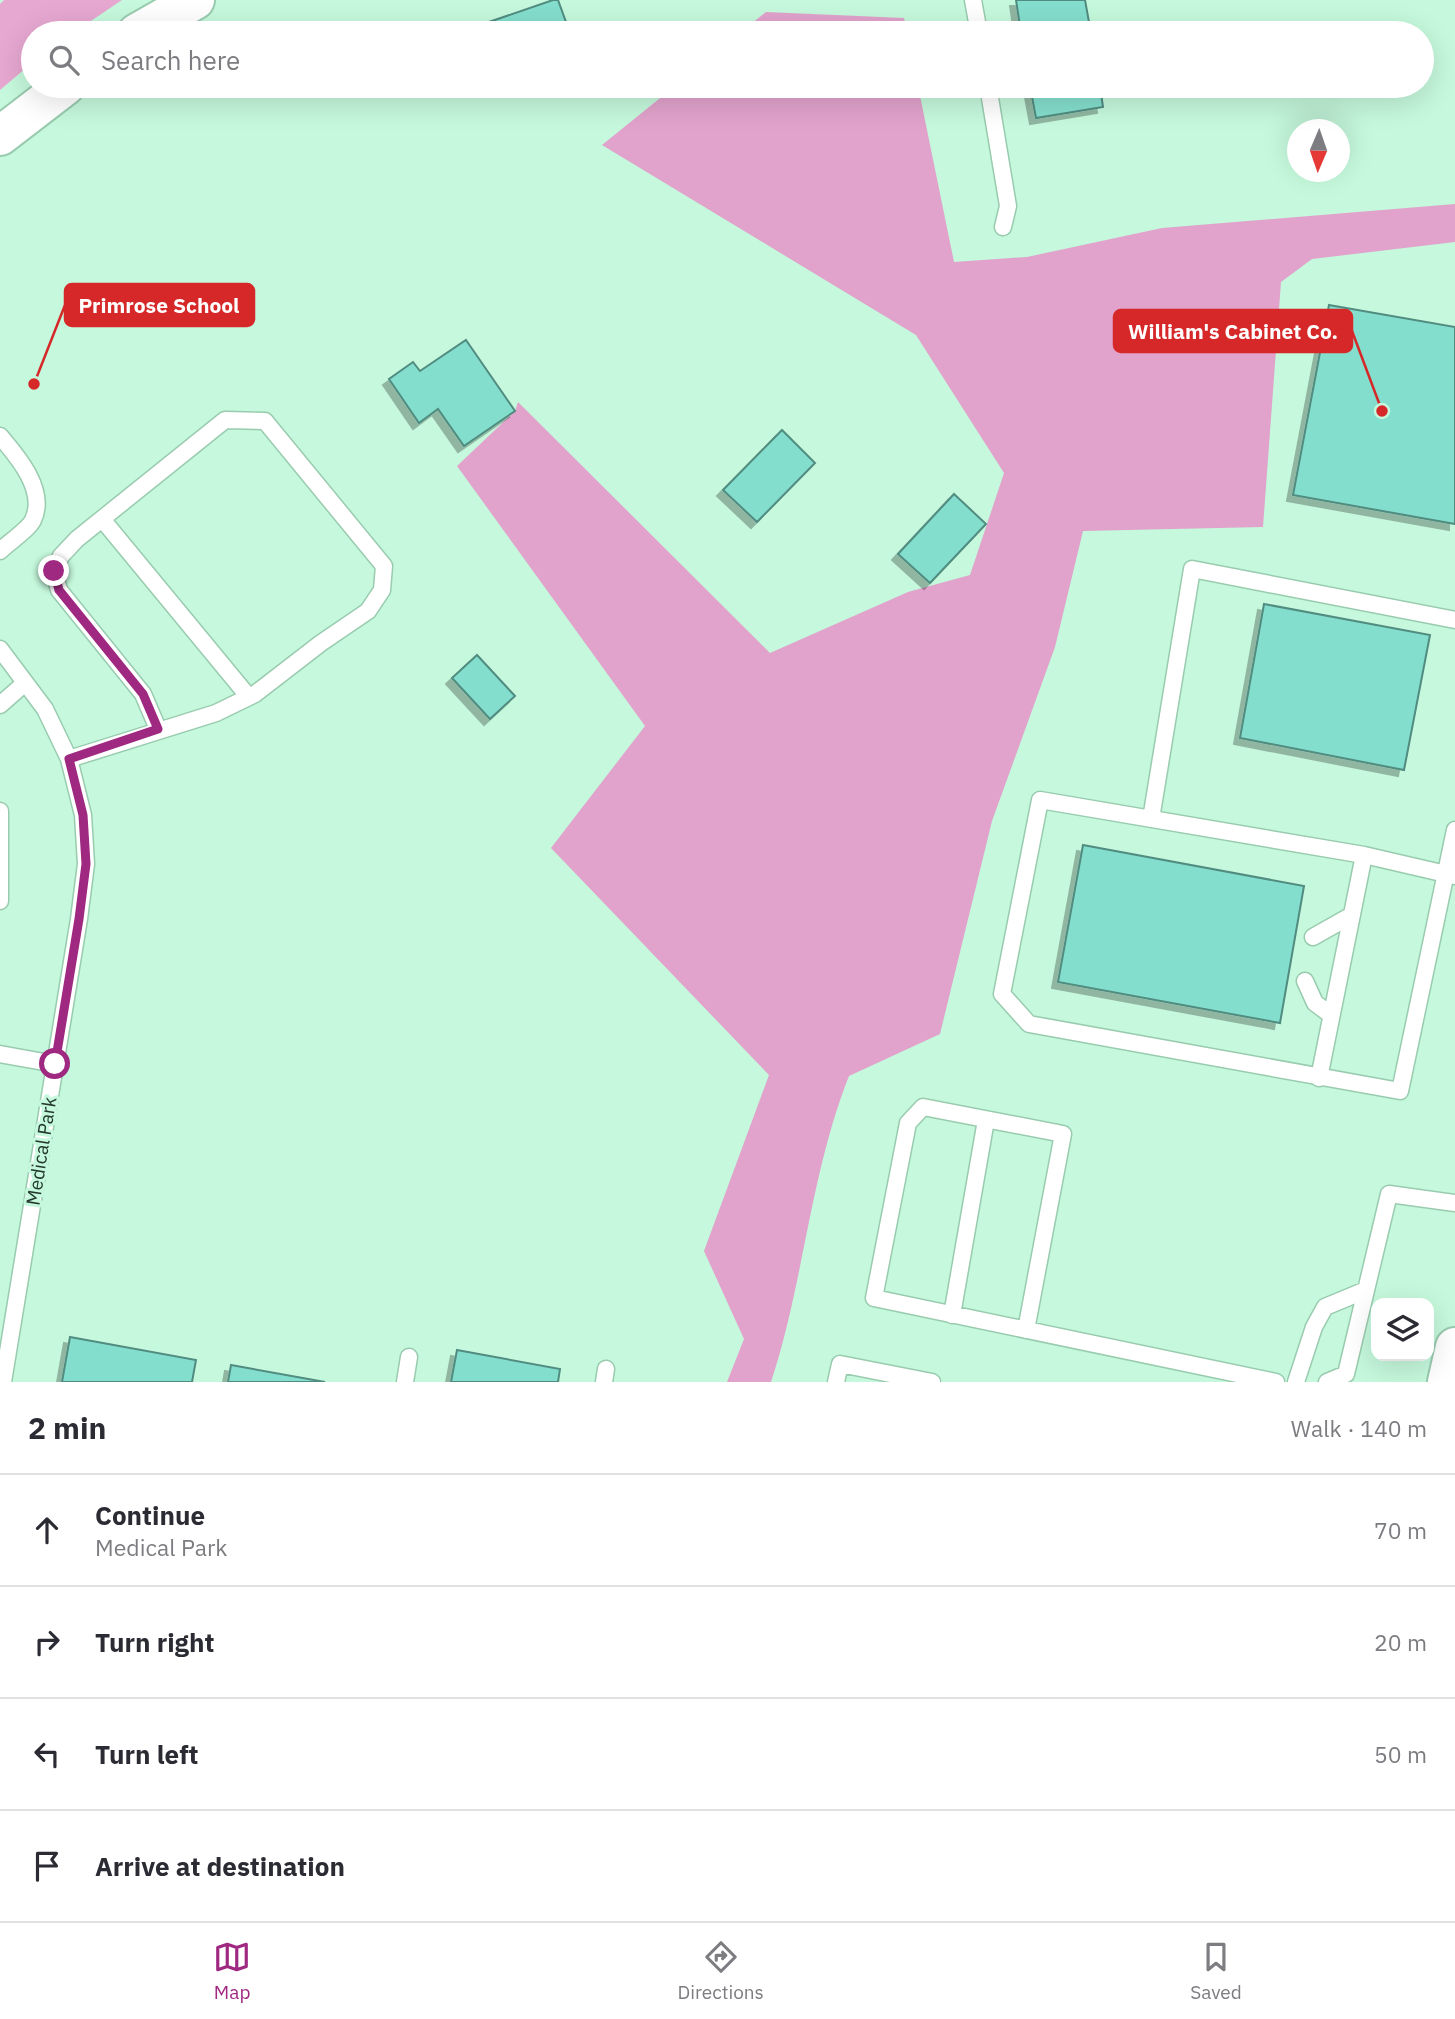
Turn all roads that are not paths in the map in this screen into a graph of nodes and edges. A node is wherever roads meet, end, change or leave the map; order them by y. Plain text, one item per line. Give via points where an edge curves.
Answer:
1 (195, 0) edge
2 (974, 0) edge
3 (158, 21) edge
4 (977, 21) edge
5 (49, 98) edge
6 (990, 98) edge
7 (0, 136) edge
8 (1003, 227) dead end
9 (0, 436) edge
10 (102, 519) junction
11 (0, 551) edge
12 (1455, 620) edge
13 (0, 649) edge
14 (25, 682) junction
15 (248, 696) junction
16 (0, 705) edge
17 (158, 729) junction
18 (69, 759) junction
19 (0, 811) edge
20 (1151, 819) junction
21 (1455, 830) edge
22 (1364, 855) junction
23 (1451, 875) edge
24 (0, 901) edge
25 (1352, 915) junction
26 (1312, 937) dead end
27 (1305, 981) dead end
28 (1331, 1016) junction
29 (0, 1054) edge
30 (55, 1064) junction
31 (1319, 1078) junction
32 (985, 1120) junction
33 (1455, 1203) edge
34 (1366, 1290) junction
35 (952, 1315) junction
36 (1026, 1330) junction
37 (1455, 1347) edge
38 (409, 1357) dead end
39 (3, 1382) edge
40 (404, 1382) edge
41 (836, 1382) edge
42 (932, 1382) edge
43 (1276, 1382) edge
44 (1296, 1382) edge
45 (1327, 1382) edge
46 (1447, 1382) edge

1 - 3 street
2 - 4 lane
5 - 7 street
6 - 8 lane via 1008,206
9 - 11 lane via 19,459 37,497 33,522
10 - 15 lane
10 - 15 lane via 225,420 265,421 384,566 382,590 368,611
10 - 17 lane via 61,556 54,571 59,590 143,694
12 - 20 lane via 1192,569
13 - 14 lane, Medical Park
14 - 16 lane
14 - 18 lane, Medical Park via 45,709
15 - 17 lane via 216,713
17 - 18 lane
18 - 30 lane, Medical Park via 83,815 86,864
19 - 24 lane
20 - 22 lane
20 - 31 lane via 1040,800 1002,994 1029,1024
21 - 23 lane
22 - 23 lane
22 - 25 lane
23 - 31 lane via 1401,1091
25 - 26 lane
25 - 28 lane
27 - 28 lane via 1315,1003
28 - 31 lane
29 - 30 lane
30 - 39 lane, Medical Park
32 - 35 lane
32 - 35 lane via 923,1108 908,1123 874,1298
32 - 36 lane via 1063,1134
33 - 34 lane via 1389,1194
34 - 44 lane via 1325,1307
34 - 45 lane via 1346,1374
35 - 36 lane
36 - 43 lane
37 - 46 street
38 - 40 lane
41 - 42 lane via 840,1364

